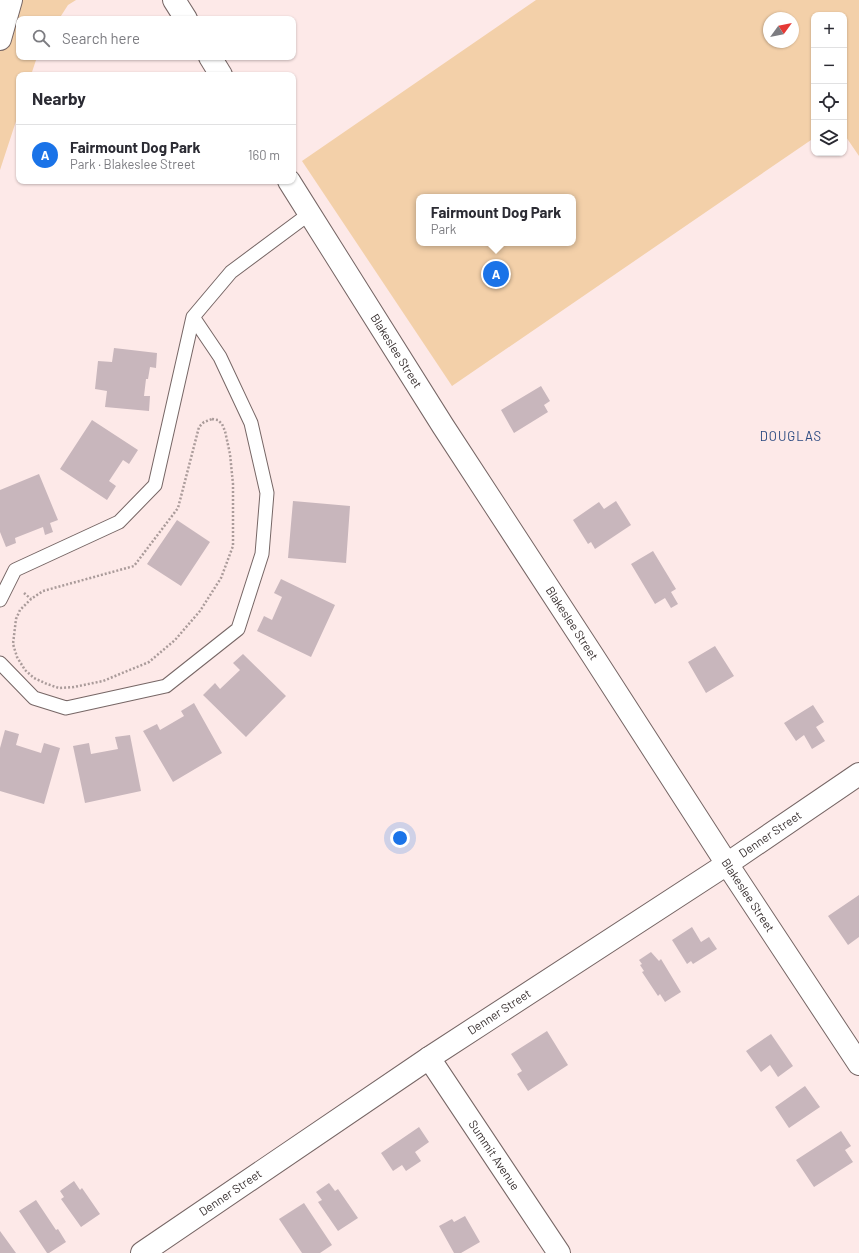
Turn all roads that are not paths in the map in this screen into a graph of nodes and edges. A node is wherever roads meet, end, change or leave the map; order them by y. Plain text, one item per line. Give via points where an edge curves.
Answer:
1 (10, 0) edge
2 (174, 0) edge
3 (184, 16) edge
4 (0, 39) edge
5 (212, 60) edge
6 (219, 72) edge
7 (290, 184) edge
8 (309, 214) junction
9 (193, 317) junction
10 (0, 600) edge
11 (0, 663) edge
12 (859, 774) edge
13 (727, 864) junction
14 (429, 1058) junction
15 (859, 1064) edge
16 (142, 1253) edge
17 (559, 1253) edge

1 - 4 street
2 - 3 street
5 - 6 street
7 - 8 street, Blakeslee Street
8 - 9 lane via 231,272
8 - 13 street, Blakeslee Street
9 - 10 lane via 155,485 119,522 15,570
9 - 11 lane via 220,357 251,423 267,493 262,554 238,629 166,686 66,708 34,698
12 - 13 street, Denner Street
13 - 14 street, Denner Street
13 - 15 street, Blakeslee Street
14 - 16 street, Denner Street
14 - 17 street, Summit Avenue

